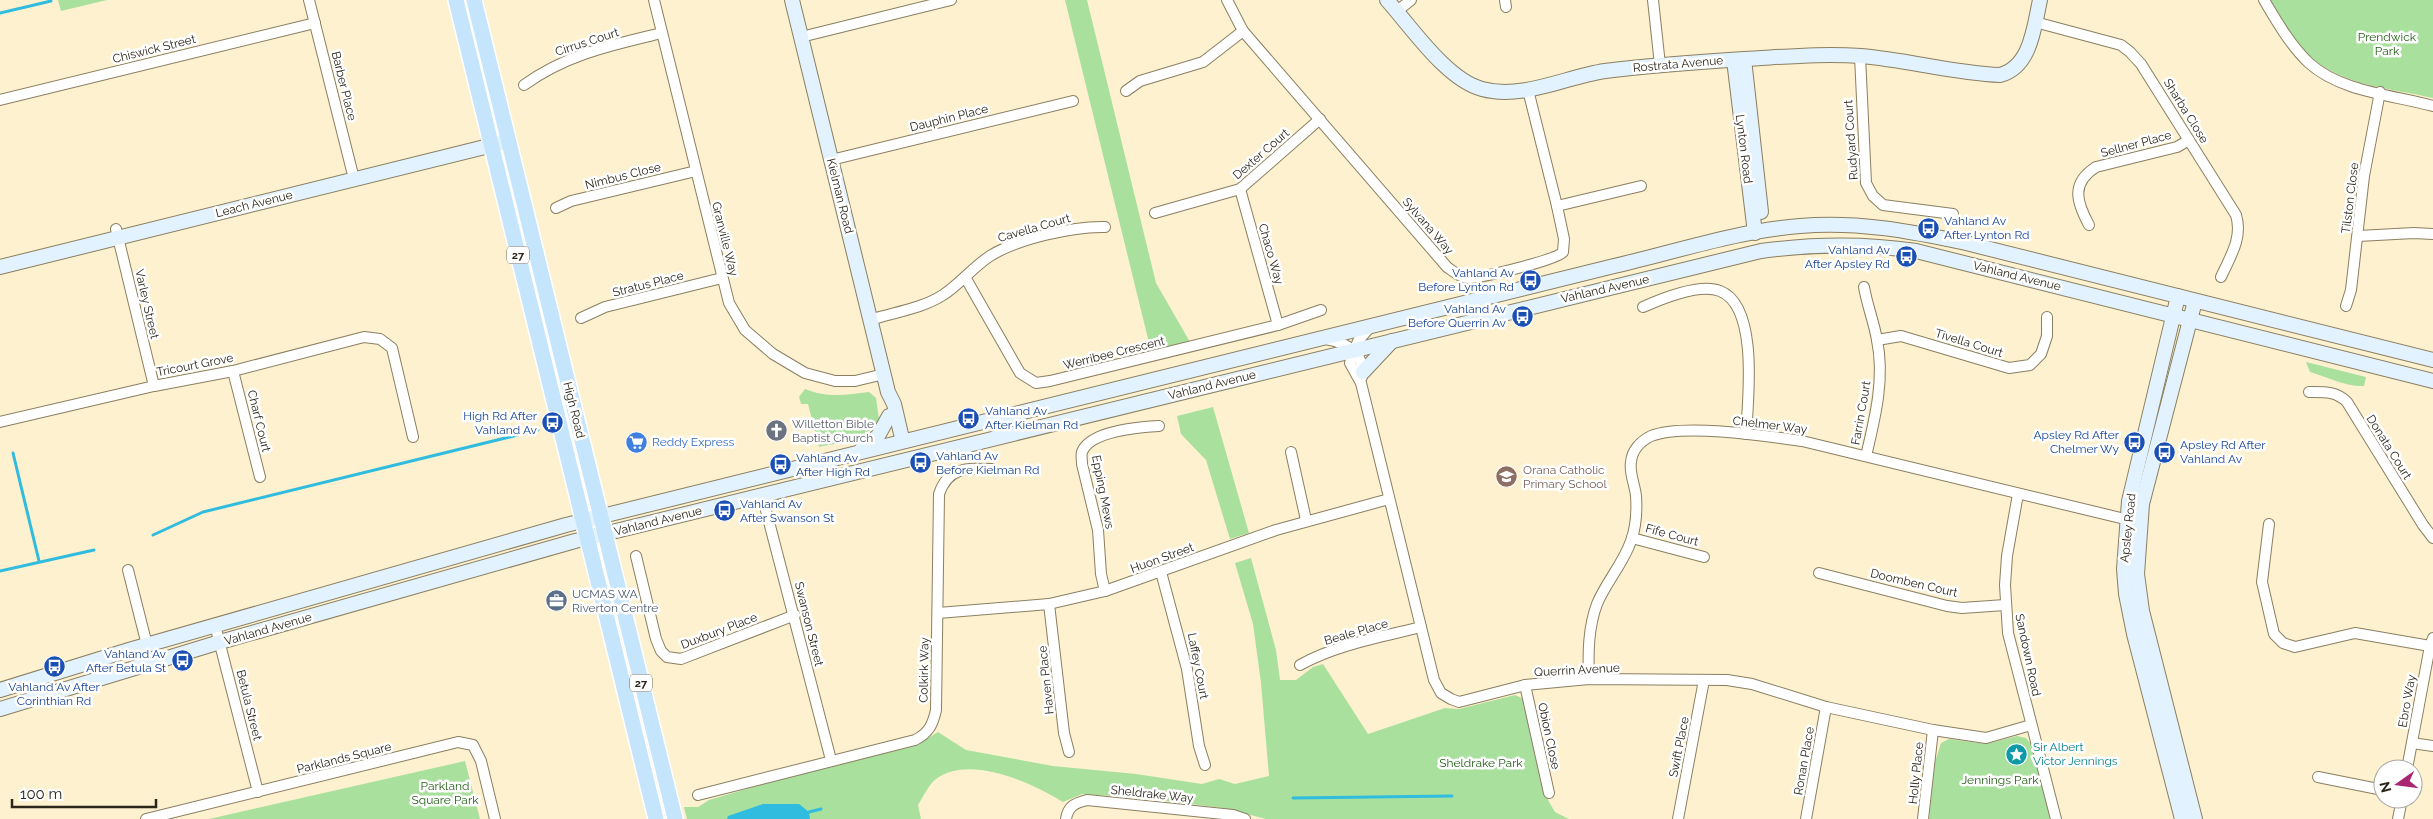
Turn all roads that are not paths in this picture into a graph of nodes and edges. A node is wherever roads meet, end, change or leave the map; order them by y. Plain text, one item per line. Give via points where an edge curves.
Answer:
1 (309, 0) edge
2 (456, 0) edge
3 (474, 0) edge
4 (654, 0) edge
5 (792, 0) edge
6 (951, 0) edge
7 (1227, 0) edge
8 (1387, 0) edge
9 (1411, 0) edge
10 (1652, 0) edge
11 (2040, 0) edge
12 (2264, 0) edge
13 (1397, 12) junction
14 (2035, 22) junction
15 (315, 23) junction
16 (1243, 31) junction
17 (662, 33) junction
18 (801, 37) junction
19 (1860, 56) junction
20 (1739, 59) junction
21 (1660, 65) junction
22 (524, 85) dead end
23 (1528, 90) junction
24 (1126, 91) dead end
25 (2380, 92) junction
26 (0, 100) edge
27 (1073, 101) dead end
28 (2433, 106) edge
29 (1320, 119) junction
30 (508, 137) junction
31 (2189, 140) junction
32 (491, 141) junction
33 (832, 160) junction
34 (696, 171) junction
35 (353, 175) junction
36 (1641, 186) dead end
37 (1240, 190) junction
38 (1557, 206) junction
39 (556, 208) dead end
40 (1155, 213) dead end
41 (1953, 214) dead end
42 (2089, 225) dead end
43 (1105, 228) dead end
44 (118, 233) junction
45 (1759, 233) junction
46 (2433, 234) edge
47 (2358, 236) junction
48 (1831, 244) junction
49 (0, 257) edge
50 (1729, 259) junction
51 (0, 267) edge
52 (722, 278) junction
53 (965, 278) junction
54 (2221, 278) dead end
55 (1864, 287) dead end
56 (2178, 296) junction
57 (2195, 301) junction
58 (2346, 306) dead end
59 (1642, 307) dead end
60 (1321, 310) dead end
61 (2173, 316) junction
62 (2047, 317) dead end
63 (581, 318) dead end
64 (870, 320) junction
65 (2190, 320) junction
66 (1278, 325) junction
67 (1372, 326) junction
68 (1324, 338) junction
69 (1393, 340) junction
70 (1878, 340) junction
71 (1354, 350) junction
72 (2433, 360) edge
73 (233, 371) junction
74 (884, 374) junction
75 (1362, 378) junction
76 (2433, 381) edge
77 (154, 386) junction
78 (888, 392) junction
79 (2309, 392) dead end
80 (889, 416) junction
81 (0, 422) edge
82 (1159, 426) dead end
83 (1746, 434) junction
84 (414, 438) dead end
85 (902, 438) junction
86 (948, 450) junction
87 (1291, 452) dead end
88 (855, 453) junction
89 (1866, 456) junction
90 (877, 468) junction
91 (992, 470) dead end
92 (260, 477) dead end
93 (2018, 494) junction
94 (762, 495) junction
95 (1389, 499) junction
96 (600, 516) junction
97 (583, 520) junction
98 (1306, 520) junction
99 (2133, 521) junction
100 (2269, 524) dead end
101 (604, 534) junction
102 (587, 538) junction
103 (1632, 538) junction
104 (2433, 538) edge
105 (636, 556) dead end
106 (1704, 557) dead end
107 (128, 570) dead end
108 (1161, 572) junction
109 (1819, 572) dead end
110 (1106, 591) junction
111 (1050, 604) junction
112 (2005, 606) junction
113 (938, 613) junction
114 (795, 615) junction
115 (215, 625) junction
116 (1421, 627) junction
117 (220, 642) junction
118 (2431, 642) edge
119 (147, 645) junction
120 (1300, 665) dead end
121 (68, 669) junction
122 (1589, 679) junction
123 (1704, 680) junction
124 (1526, 685) junction
125 (73, 687) junction
126 (0, 690) edge
127 (1826, 707) junction
128 (0, 709) edge
129 (2031, 725) junction
130 (1933, 730) junction
131 (2412, 743) junction
132 (2433, 746) edge
133 (1069, 752) dead end
134 (2409, 759) edge
135 (831, 760) junction
136 (1205, 765) dead end
137 (2318, 777) dead end
138 (2373, 788) edge
139 (258, 792) junction
140 (1549, 792) dead end
141 (698, 795) dead end
142 (146, 819) edge
143 (495, 819) edge
144 (656, 819) edge
145 (675, 819) edge
146 (1066, 819) edge
147 (1244, 819) edge
148 (1678, 819) edge
149 (1806, 819) edge
150 (1923, 819) edge
151 (2056, 819) edge
152 (2182, 819) edge
153 (2195, 819) edge

1 - 15 street, Barber Place
2 - 32 main road, High Road / 27
3 - 30 main road, High Road / 27
4 - 17 street, Granville Way
5 - 18 main road, Kielman Road
6 - 18 street
7 - 16 street, Sylvana Way
8 - 13 main road, Rostrata Avenue
9 - 13 street
10 - 21 street
11 - 14 main road
12 - 25 street via 2296,50 2311,65 2338,80
13 - 23 main road, Rostrata Avenue via 1460,80 1485,90
14 - 19 main road, Rostrata Avenue via 2022,61 2007,73 1980,73
14 - 31 street, Sharba Close via 2126,48 2148,74
15 - 26 street, Chiswick Street
15 - 35 street, Barber Place
16 - 24 street via 1203,62 1140,81
16 - 29 street, Sylvana Way
17 - 22 street, Cirrus Court via 576,56 546,69
17 - 34 street, Granville Way
18 - 33 main road, Kielman Road
19 - 20 main road, Rostrata Avenue
19 - 41 street, Rudyard Court via 1868,189 1883,205
20 - 21 main road, Rostrata Avenue
20 - 45 main road, Lynton Road
21 - 23 main road, Rostrata Avenue via 1600,72
23 - 38 street, Sylvana Way
25 - 28 street
25 - 47 street, Tilston Close via 2364,176
27 - 33 street, Dauphin Place
29 - 37 street, Dexter Court
29 - 38 street, Sylvana Way via 1447,267 1463,276 1477,276 1560,256 1564,246
30 - 32 main road, Leach Avenue
30 - 96 main road, High Road / 27
31 - 42 street, Sellner Place via 2177,147 2096,167 2086,174 2078,194 2081,210
31 - 54 street, Sharba Close via 2238,223 2238,239
32 - 35 main road, Leach Avenue
32 - 97 main road, High Road / 27
33 - 64 main road, Kielman Road
34 - 39 street, Nimbus Close via 571,201
34 - 52 street, Granville Way
35 - 44 main road, Leach Avenue
36 - 38 street
37 - 40 street, Dexter Court
37 - 66 street, Chaco Way
43 - 53 street, Cavella Court via 1084,227 1006,247
44 - 49 main road, Leach Avenue
44 - 51 main road, Leach Avenue
44 - 77 street, Varley Street
45 - 48 main road via 1774,241 1822,239
45 - 50 main road
45 - 56 main road, Vahland Avenue via 1820,225 1894,229 1966,243
45 - 67 main road, Vahland Avenue
46 - 47 street
47 - 58 street, Tilston Close
48 - 50 main road, Vahland Avenue via 1761,251
48 - 61 main road, Vahland Avenue via 1916,251
50 - 69 main road, Vahland Avenue
52 - 63 street, Stratus Place via 605,307
52 - 74 street, Granville Way via 728,303 744,330 773,354 806,373 835,381 855,381
53 - 64 street, Cavella Court via 931,302
53 - 66 street, Werribee Crescent via 1020,373 1036,383
55 - 70 street, Farrin Court
56 - 57 main road, Vahland Avenue
56 - 61 main road, Apsley Road
57 - 65 main road, Apsley Road
57 - 72 main road, Vahland Avenue
59 - 83 street via 1700,289 1718,290 1732,299 1740,315 1748,361
60 - 66 street, Werribee Crescent
61 - 65 main road, Vahland Avenue
61 - 99 main road, Apsley Road
62 - 70 street, Tivella Court via 2047,336 2041,354 2030,365 2009,368 1902,336
64 - 74 main road, Kielman Road
65 - 76 main road, Vahland Avenue
65 - 99 main road, Apsley Road
67 - 68 main road, Vahland Avenue
67 - 71 street
68 - 71 street
68 - 85 main road, Vahland Avenue
69 - 71 main road, Vahland Avenue
69 - 75 main road
70 - 89 street, Farrin Court via 1878,396
71 - 75 street, Querrin Avenue via 1350,363
71 - 86 main road, Vahland Avenue
73 - 77 street, Tricourt Grove
73 - 84 street, Tricourt Grove via 364,337 380,339 392,348
73 - 92 street, Charf Court
74 - 78 main road, Kielman Road
75 - 95 street, Querrin Avenue
77 - 81 street, Tricourt Grove
78 - 80 main road, Kielman Road
78 - 85 main road, Kielman Road
79 - 104 street, Donata Court via 2327,392 2347,402
80 - 85 main road, Kielman Road
80 - 88 main road via 878,436
82 - 110 street, Epping Mews via 1138,427 1095,438 1082,452
83 - 89 street, Chelmer Way via 1802,440
83 - 103 street, Chelmer Way via 1678,431 1650,437 1640,443 1631,462 1636,496
85 - 86 main road via 912,449 933,446
85 - 88 main road, Vahland Avenue
85 - 90 main road via 894,452
86 - 90 main road, Vahland Avenue
87 - 98 street
88 - 96 main road, Vahland Avenue
89 - 93 street, Chelmer Way
90 - 94 main road, Vahland Avenue
91 - 113 street, Colkirk Way via 972,468 956,472 942,483 938,502
93 - 99 street, Chelmer Way
93 - 112 street, Sandown Road via 2007,556
94 - 101 main road, Vahland Avenue
94 - 114 street, Swanson Street
95 - 98 street, Huon Street
95 - 116 street, Querrin Avenue
96 - 97 main road, Vahland Avenue
96 - 101 main road, High Road / 27
97 - 102 main road, High Road / 27
97 - 115 main road, Vahland Avenue
98 - 108 street, Huon Street
99 - 152 main road, Apsley Road via 2124,569 2129,614
99 - 153 main road, Apsley Road via 2142,611
100 - 118 street via 2262,582 2274,634 2283,643 2295,646 2355,633
101 - 102 main road, Vahland Avenue
101 - 145 main road, High Road / 27
102 - 117 main road, Vahland Avenue
102 - 144 main road, High Road / 27
103 - 106 street, Fife Court
103 - 122 street, Chelmer Way via 1597,605 1589,644
105 - 114 street, Duxbury Place via 656,639 667,658 681,659
107 - 119 street
108 - 110 street, Huon Street
108 - 136 street, Laffey Court via 1183,650
109 - 112 street, Doomben Court via 1947,606
110 - 111 street, Huon Street
111 - 113 street, Huon Street
111 - 133 street, Haven Place via 1064,733
112 - 129 street, Sandown Road via 2008,633
113 - 135 street, Colkirk Way via 933,724 915,740
114 - 135 street, Swanson Street
115 - 117 street, Betula Street
115 - 119 main road, Vahland Avenue
116 - 120 street, Beale Place via 1359,643
116 - 124 street, Querrin Avenue via 1434,680 1441,693 1450,700 1470,701
117 - 125 main road, Vahland Avenue
117 - 139 street, Betula Street
118 - 131 street, Ebro Way
119 - 121 main road, Vahland Avenue
121 - 125 main road
121 - 126 main road, Vahland Avenue
122 - 123 street, Querrin Avenue
122 - 124 street, Querrin Avenue
123 - 127 street, Querrin Avenue via 1752,684
123 - 148 street, Swift Place
124 - 140 street, Obion Close
125 - 128 main road, Vahland Avenue
127 - 130 street, Querrin Avenue
127 - 149 street, Ronan Place
129 - 130 street, Querrin Avenue via 1986,738
129 - 151 street, Sandown Road
130 - 150 street, Holly Place
131 - 132 street
131 - 134 street, Ebro Way
135 - 141 street, Colkirk Way
137 - 138 street
139 - 142 street, Parklands Square
139 - 143 street, Parklands Square via 458,742 472,746 481,761
146 - 147 street, Sheldrake Way via 1067,811 1076,803 1087,800 1233,815

